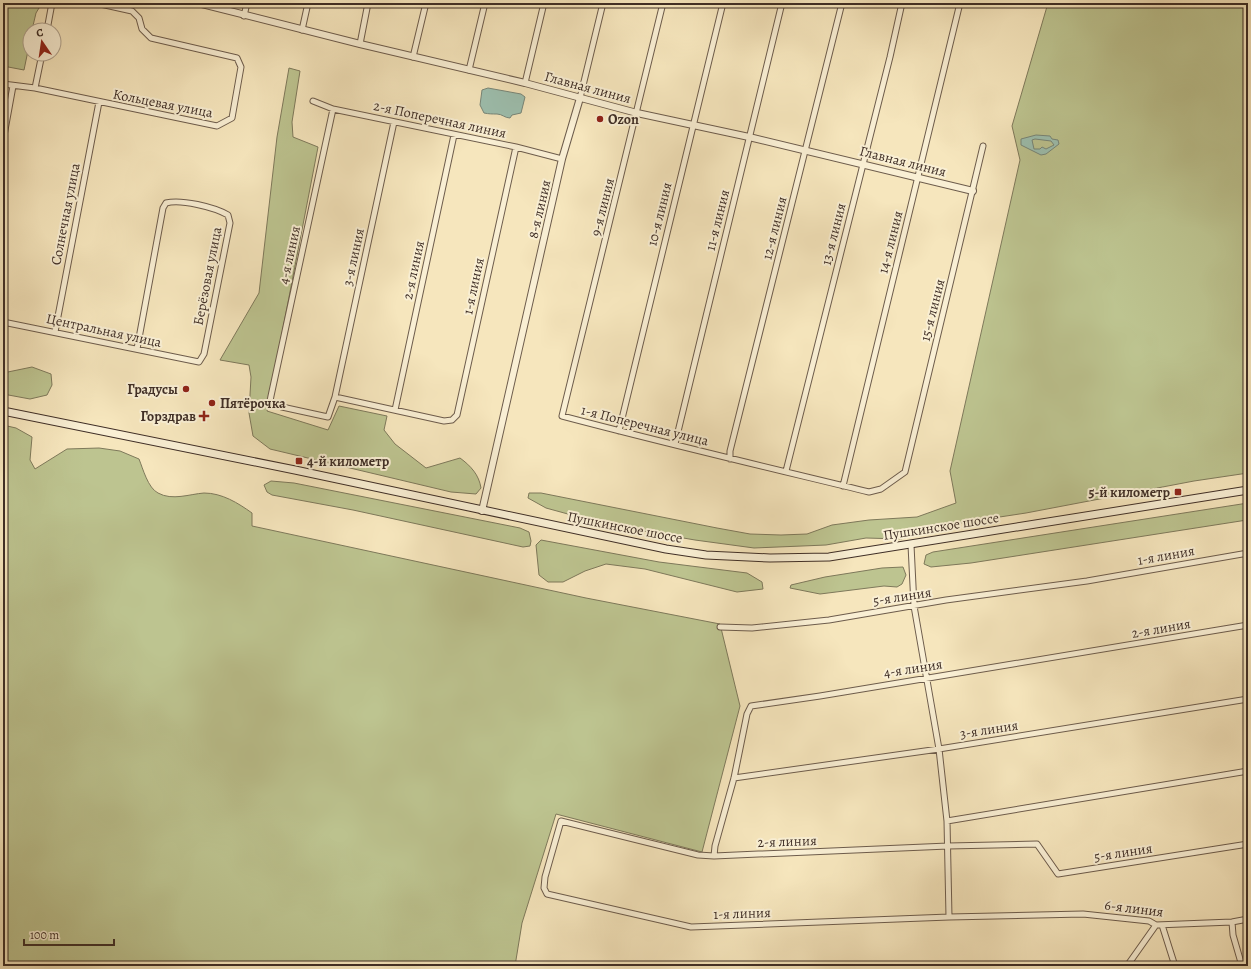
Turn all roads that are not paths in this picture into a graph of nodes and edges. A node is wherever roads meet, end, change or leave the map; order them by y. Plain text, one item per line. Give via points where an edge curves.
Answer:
1 (52, 3) edge
2 (96, 3) edge
3 (198, 3) edge
4 (247, 3) edge
5 (308, 3) edge
6 (368, 3) edge
7 (426, 3) edge
8 (485, 3) edge
9 (544, 3) edge
10 (603, 3) edge
11 (663, 3) edge
12 (723, 3) edge
13 (782, 3) edge
14 (842, 3) edge
15 (902, 3) edge
16 (960, 3) edge
17 (244, 16) junction
18 (48, 22) edge
19 (302, 30) junction
20 (360, 44) junction
21 (413, 57) junction
22 (41, 62) edge
23 (469, 70) junction
24 (524, 83) junction
25 (3, 84) edge
26 (13, 86) junction
27 (36, 88) junction
28 (580, 98) junction
29 (313, 101) dead end
30 (100, 102) junction
31 (333, 109) junction
32 (637, 113) junction
33 (394, 122) junction
34 (693, 125) junction
35 (454, 135) junction
36 (749, 137) junction
37 (3, 141) edge
38 (983, 146) dead end
39 (516, 147) junction
40 (806, 151) junction
41 (562, 159) junction
42 (863, 164) junction
43 (918, 178) junction
44 (973, 191) junction
45 (3, 322) edge
46 (55, 332) junction
47 (137, 349) junction
48 (199, 362) joint
49 (335, 397) junction
50 (274, 405) joint
51 (394, 410) junction
52 (3, 411) edge
53 (562, 416) joint
54 (619, 431) junction
55 (675, 444) junction
56 (730, 459) junction
57 (786, 471) junction
58 (899, 478) joint
59 (843, 486) junction
60 (1248, 490) edge
61 (482, 511) junction
62 (911, 545) junction
63 (1248, 553) edge
64 (1087, 581) joint
65 (914, 606) junction
66 (1248, 625) edge
67 (720, 627) dead end
68 (1078, 654) joint
69 (927, 678) junction
70 (1248, 699) edge
71 (939, 749) junction
72 (1248, 771) edge
73 (734, 778) junction
74 (561, 821) joint
75 (947, 821) junction
76 (1248, 844) edge
77 (1017, 845) joint
78 (948, 846) junction
79 (714, 856) junction
80 (1017, 916) joint
81 (949, 917) junction
82 (1248, 918) edge
83 (1232, 922) junction
84 (1156, 925) junction
85 (1162, 925) junction
86 (1127, 966) edge
87 (1175, 966) edge
88 (1242, 966) edge

1 - 18 street
2 - 30 street, Кольцевая улица via 132,11 139,18 142,29 151,38 237,58 241,68 232,118 216,126
3 - 17 street, Главная линия
4 - 17 street
5 - 19 street
6 - 20 street
7 - 21 street
8 - 23 street
9 - 24 street
10 - 28 street, 8-я линия
11 - 32 street, 9-я линия
12 - 34 street, 10-я линия
13 - 36 street, 11-я линия
14 - 40 street, 12-я линия
15 - 42 street, 13-я линия
16 - 43 street, 14-я линия
17 - 19 street, Главная линия
19 - 20 street, Главная линия
20 - 21 street, Главная линия
21 - 23 street, Главная линия
22 - 27 street
23 - 24 street, Главная линия
24 - 28 street, Главная линия
25 - 26 street, Кольцевая улица
26 - 27 street, Кольцевая улица
26 - 37 street
27 - 30 street, Кольцевая улица
28 - 32 street, Главная линия
28 - 41 street, 8-я линия
29 - 31 street, 2-я Поперечная линия
30 - 46 street, Солнечная улица
31 - 33 street, 2-я Поперечная линия
31 - 50 street, 4-я линия via 271,396 270,402
32 - 34 street, Главная линия
32 - 53 street, 9-я линия
33 - 35 street, 2-я Поперечная линия
33 - 49 street, 3-я линия
34 - 36 street, Главная линия
34 - 54 street, 10-я линия
35 - 39 street, 2-я Поперечная линия
35 - 51 street, 2-я линия
36 - 40 street, Главная линия
36 - 55 street, 11-я линия
38 - 44 street, 15-я линия
39 - 41 street, 2-я Поперечная линия
39 - 51 street, 1-я линия via 457,415 452,420 444,421
40 - 42 street, Главная линия
40 - 56 street, 12-я линия
41 - 61 street, 8-я линия
42 - 43 street, Главная линия
42 - 57 street, 13-я линия
43 - 44 street, Главная линия
43 - 59 street, 14-я линия
44 - 58 street, 15-я линия via 905,472
45 - 46 street, Центральная улица
46 - 47 street, Центральная улица
47 - 48 street, Центральная улица
47 - 48 street, Берёзовая улица via 163,208 166,203 174,201 220,210 228,215 230,223 204,354
49 - 50 street, 3-я линия via 328,417
49 - 51 street
52 - 61 main road, Пушкинское шоссе
53 - 54 street, 1-я Поперечная улица
54 - 55 street, 1-я Поперечная улица
55 - 56 street, 1-я Поперечная улица
56 - 57 street, 1-я Поперечная улица
57 - 59 street, 1-я Поперечная улица
58 - 59 street, 1-я Поперечная улица via 881,489 869,492
60 - 62 main road, Пушкинское шоссе
61 - 62 main road, Пушкинское шоссе via 659,548 706,555 829,557
62 - 65 street
63 - 64 street, 1-я линия
64 - 65 street, 5-я линия
65 - 67 street, 5-я линия via 791,624 752,628
65 - 69 street
66 - 68 street, 2-я линия
68 - 69 street, 4-я линия
69 - 71 street
69 - 73 street, 4-я линия via 751,706 747,714
70 - 71 street, 3-я линия
71 - 73 street, 3-я линия
71 - 75 street
72 - 75 street
73 - 79 street
74 - 79 street, 2-я линия via 698,855
74 - 81 street, 1-я линия via 545,877 544,888 547,894 691,927
75 - 78 street
76 - 77 street, 5-я линия via 1058,874 1037,844
77 - 78 street, 2-я линия
78 - 79 street, 2-я линия
78 - 81 street
80 - 81 street, 1-я линия
80 - 84 street, 6-я линия via 1083,914 1149,921
82 - 83 street, 6-я линия
83 - 85 street, 6-я линия
83 - 88 street
84 - 85 street, 6-я линия
84 - 86 street
85 - 87 street

